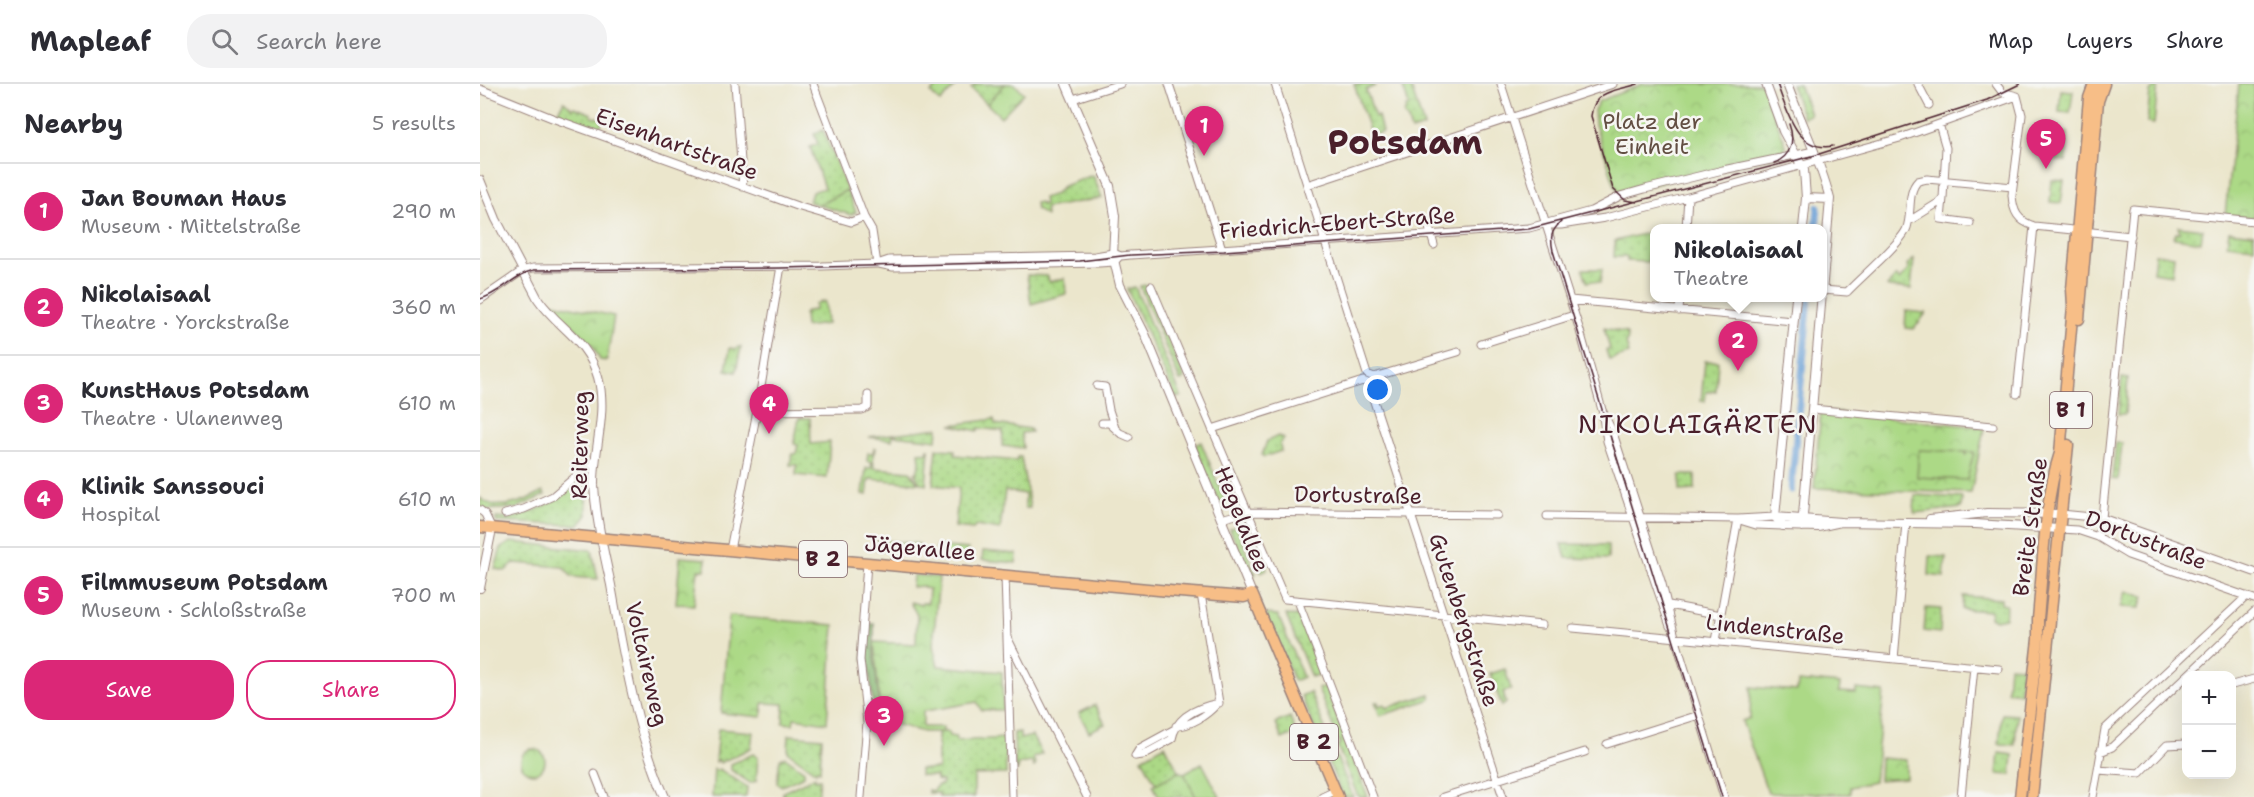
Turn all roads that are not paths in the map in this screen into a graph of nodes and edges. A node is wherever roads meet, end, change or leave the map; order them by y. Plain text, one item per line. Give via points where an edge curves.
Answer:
1 (735, 84) edge
2 (813, 84) edge
3 (1066, 84) edge
4 (1120, 84) edge
5 (1169, 84) edge
6 (1275, 84) edge
7 (1500, 84) edge
8 (1613, 84) edge
9 (1766, 84) edge
10 (1787, 84) edge
11 (1918, 84) edge
12 (1996, 84) edge
13 (2094, 84) edge
14 (2104, 84) edge
15 (480, 89) edge
16 (2017, 96) junction
17 (1072, 99) junction
18 (1929, 105) dead end
19 (1511, 118) junction
20 (1939, 124) junction
21 (1813, 148) junction
22 (1796, 155) junction
23 (1818, 160) junction
24 (1802, 165) junction
25 (480, 180) edge
26 (1944, 180) junction
27 (1307, 185) junction
28 (743, 187) junction
29 (2013, 187) junction
30 (1688, 197) junction
31 (1806, 198) junction
32 (1943, 198) junction
33 (1830, 199) junction
34 (864, 217) junction
35 (1909, 221) junction
36 (2254, 221) edge
37 (1970, 223) dead end
38 (1428, 224) dead end
39 (1686, 224) edge
40 (1803, 224) edge
41 (1546, 225) junction
42 (2034, 226) junction
43 (2082, 231) junction
44 (1431, 234) junction
45 (2131, 236) junction
46 (1827, 238) edge
47 (1325, 242) junction
48 (1434, 245) dead end
49 (1222, 249) junction
50 (1115, 257) junction
51 (877, 264) junction
52 (781, 266) junction
53 (522, 271) junction
54 (1151, 286) dead end
55 (1827, 290) edge
56 (481, 298) edge
57 (1570, 300) junction
58 (1680, 302) edge
59 (1795, 302) edge
60 (1822, 302) edge
61 (1679, 311) junction
62 (1574, 315) junction
63 (1793, 321) junction
64 (1481, 344) dead end
65 (1458, 352) dead end
66 (1097, 386) dead end
67 (2017, 394) dead end
68 (868, 395) dead end
69 (1812, 409) junction
70 (757, 411) junction
71 (1102, 423) dead end
72 (1993, 426) dead end
73 (1115, 428) junction
74 (1212, 429) junction
75 (1129, 437) dead end
76 (595, 460) junction
77 (480, 510) edge
78 (1247, 512) junction
79 (505, 514) dead end
80 (1411, 514) junction
81 (2048, 514) junction
82 (2061, 514) junction
83 (1497, 515) dead end
84 (1547, 516) dead end
85 (1775, 517) junction
86 (1637, 518) junction
87 (2102, 518) junction
88 (1221, 519) junction
89 (1738, 519) junction
90 (1802, 522) junction
91 (1910, 523) junction
92 (1783, 526) junction
93 (480, 527) edge
94 (2047, 528) junction
95 (492, 529) junction
96 (2060, 529) junction
97 (601, 537) junction
98 (2098, 537) junction
99 (484, 550) edge
100 (730, 550) junction
101 (867, 563) junction
102 (2254, 572) edge
103 (1005, 576) junction
104 (480, 588) edge
105 (1201, 594) junction
106 (1252, 594) junction
107 (2251, 598) edge
108 (1298, 601) junction
109 (1669, 605) junction
110 (2254, 612) edge
111 (1721, 615) junction
112 (1444, 616) junction
113 (1542, 626) dead end
114 (1573, 628) dead end
115 (1007, 636) junction
116 (1675, 637) junction
117 (1716, 641) junction
118 (1894, 659) junction
119 (1974, 667) junction
120 (1999, 669) dead end
121 (2254, 679) edge
122 (2236, 685) edge
123 (1699, 715) junction
124 (1174, 728) junction
125 (1607, 744) dead end
126 (2182, 744) edge
127 (1585, 752) dead end
128 (2100, 752) junction
129 (2098, 770) junction
130 (595, 774) dead end
131 (1496, 780) junction
132 (1336, 794) edge
133 (1961, 796) edge
134 (604, 797) edge
135 (664, 797) edge
136 (861, 797) edge
137 (1012, 797) edge
138 (1087, 797) edge
139 (1322, 797) edge
140 (1373, 797) edge
141 (1443, 797) edge
142 (1503, 797) edge
143 (1724, 797) edge
144 (2020, 797) edge
145 (2032, 797) edge
146 (2093, 797) edge

1 - 28 street
2 - 34 street
3 - 17 street
4 - 17 street
5 - 49 street
6 - 27 street
7 - 19 street
8 - 19 street
9 - 22 street
10 - 21 street
11 - 18 street
12 - 16 street via 2002,92
13 - 43 main road, Breite Straße / B 1 via 2089,98
14 - 43 main road, Breite Straße / B 1 via 2098,101
15 - 28 street, Eisenhartstraße
16 - 20 street, Friedrich-Ebert-Straße
16 - 29 street via 2022,115
17 - 50 street via 1110,186
19 - 27 street via 1407,157
19 - 41 street
20 - 23 street, Friedrich-Ebert-Straße
20 - 26 street via 1947,148
21 - 22 street, Friedrich-Ebert-Straße
21 - 23 street
22 - 24 street
22 - 41 street, Friedrich-Ebert-Straße via 1645,189
23 - 24 street, Friedrich-Ebert-Straße
23 - 33 street
24 - 30 street, Friedrich-Ebert-Straße
24 - 31 street
25 - 53 street, Reiterweg
26 - 29 street
26 - 32 street
26 - 35 street via 1916,182
27 - 47 street
28 - 34 street, Eisenhartstraße via 851,222
29 - 42 street via 2014,211 2025,224
30 - 39 street
30 - 41 street, Friedrich-Ebert-Straße via 1605,218
31 - 33 street
31 - 40 street
32 - 35 street
32 - 37 street via 1941,219
33 - 46 street
34 - 51 street via 872,231
35 - 55 street via 1903,236 1847,292
36 - 45 street via 2133,209
38 - 44 street
41 - 44 street, Friedrich-Ebert-Straße
41 - 57 street
42 - 43 street
42 - 67 street
43 - 45 street
43 - 81 main road, Breite Straße / B 1 via 2072,289 2060,453
43 - 82 main road, Breite Straße / B 1
44 - 47 street, Friedrich-Ebert-Straße
44 - 48 street
45 - 87 street
47 - 49 street, Friedrich-Ebert-Straße
47 - 65 street via 1367,374 1374,377
49 - 50 street, Friedrich-Ebert-Straße
50 - 51 street, Friedrich-Ebert-Straße via 890,260
50 - 88 street, Hegelallee via 1120,285
51 - 52 street, Friedrich-Ebert-Straße
52 - 53 street, Friedrich-Ebert-Straße
52 - 70 street
53 - 56 street, Friedrich-Ebert-Straße
53 - 76 street, Reiterweg via 545,310 589,354 601,392
54 - 74 street, Hegelallee
57 - 61 street
57 - 62 street
58 - 61 street
59 - 63 street
60 - 69 street
61 - 63 street
62 - 64 street
62 - 86 street via 1602,410 1605,435
63 - 85 street
66 - 73 street via 1105,387
68 - 70 street via 868,407 862,410
69 - 72 street
69 - 90 street
70 - 100 street
71 - 73 street
73 - 75 street
74 - 78 street, Hegelallee
74 - 80 street, Gutenbergstraße via 1363,381 1370,385
76 - 79 street via 553,496
76 - 97 street, Reiterweg via 594,487
77 - 95 street
78 - 80 street, Dortustraße
78 - 88 street, Dortustraße
78 - 108 street, Hegelallee via 1285,599
80 - 83 street, Dortustraße
80 - 112 street, Gutenbergstraße
81 - 82 street, Dortustraße
81 - 91 street, Dortustraße via 1987,513
81 - 94 main road, Breite Straße / B 1
82 - 87 street
82 - 96 main road, Breite Straße / B 1
84 - 86 street, Dortustraße
85 - 89 street, Dortustraße
85 - 90 street, Dortustraße
85 - 92 street
86 - 89 street, Dortustraße
86 - 109 street
86 - 116 street via 1662,609
87 - 98 street
87 - 102 street
88 - 106 street, Hegelallee
89 - 92 street, Dortustraße via 1756,525
89 - 111 street
90 - 91 street, Dortustraße
90 - 92 street, Dortustraße
91 - 94 street, Dortustraße
91 - 118 street via 1903,553
93 - 95 main road, B 2
94 - 96 street, Dortustraße
94 - 144 main road, Breite Straße / B 1
95 - 97 main road, Jägerallee / B 2
95 - 99 street
96 - 98 street, Dortustraße
96 - 145 main road, Breite Straße / B 1
97 - 100 main road, Jägerallee / B 2
97 - 135 street, Voltaireweg via 631,685
98 - 107 street, Dortustraße via 2127,555
99 - 104 street
100 - 101 main road, Jägerallee / B 2
101 - 103 main road, Jägerallee / B 2
101 - 136 street via 860,660 867,722
103 - 105 main road, Jägerallee / B 2
103 - 115 street
105 - 106 main road, Jägerallee / B 2
105 - 124 street via 1219,702 1204,706
106 - 132 main road, Hegelallee / B 2
107 - 128 street via 2105,729
108 - 112 street
108 - 140 street
109 - 111 street
109 - 116 street
110 - 128 street via 2112,747
111 - 117 street
112 - 113 street
112 - 131 street, Gutenbergstraße
114 - 116 street, Lindenstraße
115 - 137 street
115 - 138 street
116 - 117 street, Lindenstraße
116 - 123 street
117 - 118 street, Lindenstraße
118 - 119 street, Lindenstraße
119 - 120 street, Lindenstraße
119 - 133 street
121 - 122 street
123 - 125 street
123 - 143 street
124 - 124 street via 1140,748 1135,756 1172,739
126 - 129 street via 2167,745 2140,773
127 - 131 street
128 - 129 street
129 - 146 street
130 - 134 street
131 - 141 street
131 - 142 street, Gutenbergstraße
132 - 139 street

